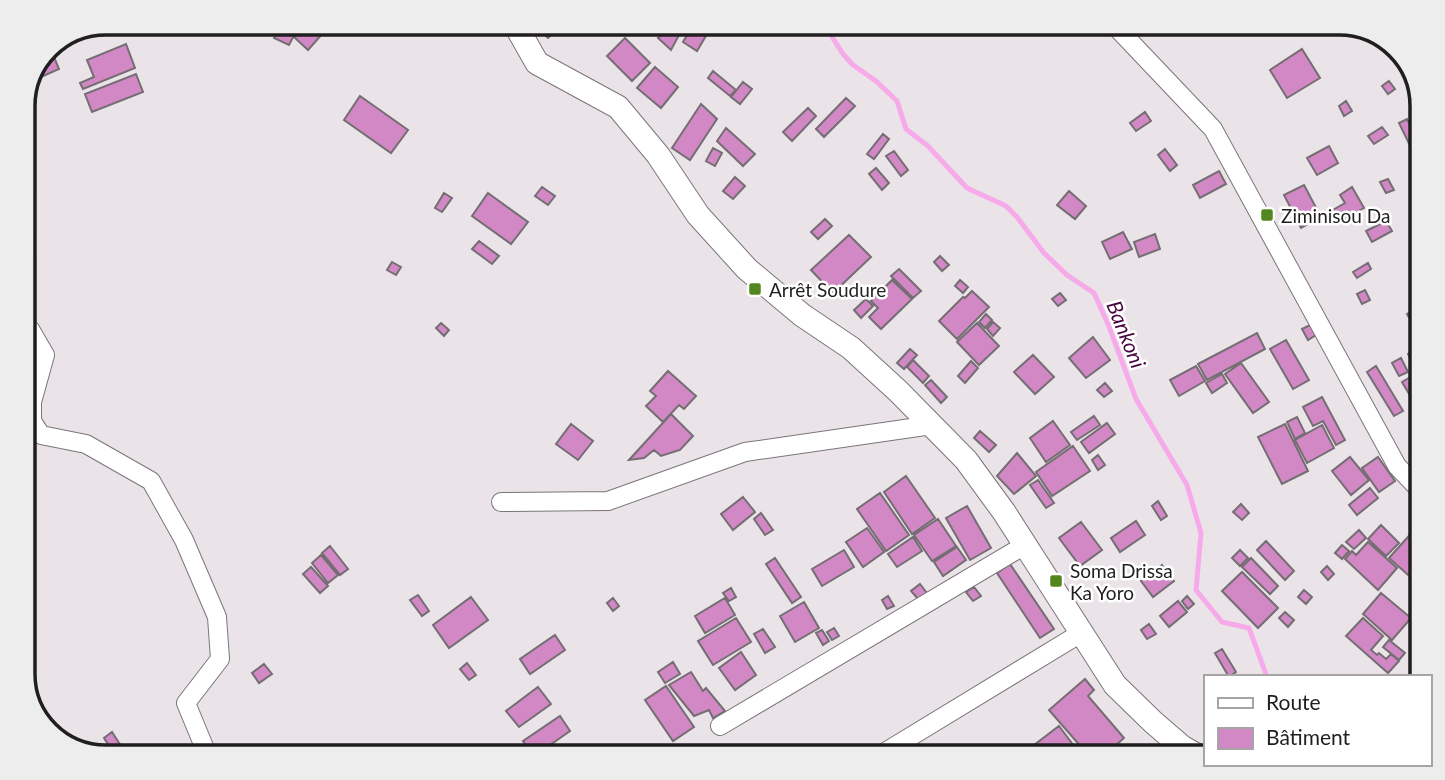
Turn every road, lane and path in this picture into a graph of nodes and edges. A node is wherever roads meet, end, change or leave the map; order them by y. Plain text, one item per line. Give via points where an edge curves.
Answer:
1 (521, 35) edge
2 (1124, 35) edge
3 (35, 338) edge
4 (35, 391) edge
5 (932, 425) junction
6 (35, 426) edge
7 (1410, 480) edge
8 (501, 502) dead end
9 (1025, 545) junction
10 (1081, 633) junction
11 (720, 726) dead end
12 (203, 745) edge
13 (897, 745) edge
14 (1175, 745) edge

1 - 5 street via 537,63 618,107 658,155 698,215 747,270 851,348
2 - 7 street via 1213,129 1397,466
3 - 4 street via 45,355
5 - 8 street via 745,452 608,501
5 - 9 street via 966,460
6 - 12 street via 41,435 86,444 150,481 184,540 217,617 220,659 186,703
9 - 10 street
9 - 11 street
10 - 13 street
10 - 14 street via 1115,685

